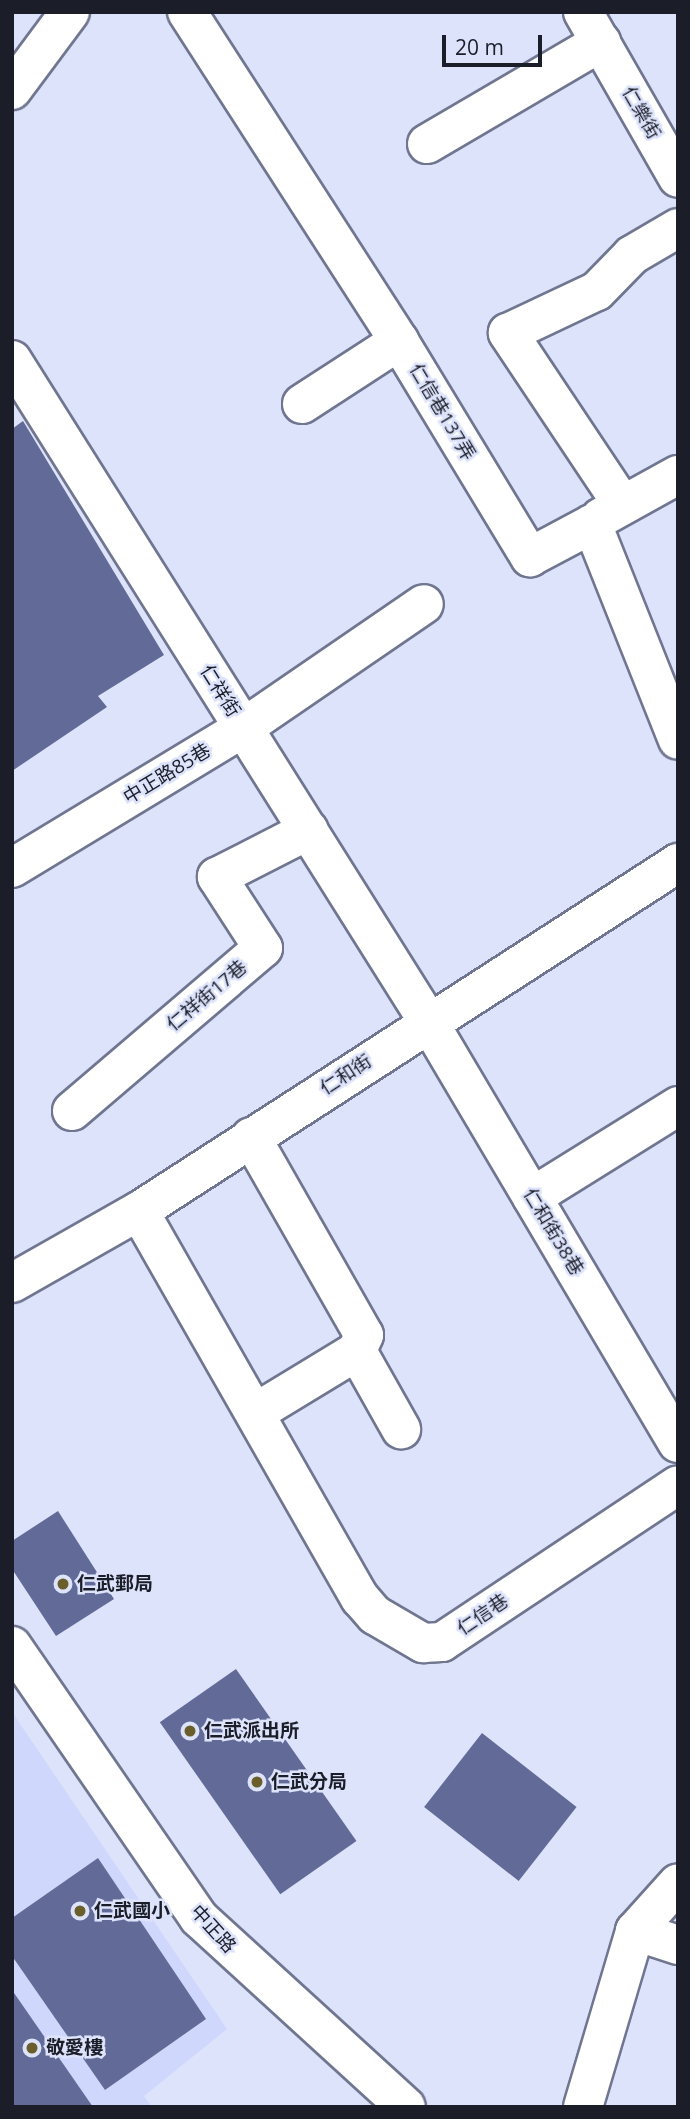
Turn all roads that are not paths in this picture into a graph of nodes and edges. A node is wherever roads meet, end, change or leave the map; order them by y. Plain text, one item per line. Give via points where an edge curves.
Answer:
1 (70, 12) edge
2 (187, 12) edge
3 (592, 27) edge
4 (12, 90) edge
5 (427, 144) dead end
6 (678, 178) edge
7 (678, 228) edge
8 (399, 341) junction
9 (12, 360) edge
10 (302, 404) dead end
11 (678, 475) edge
12 (607, 514) junction
13 (424, 604) dead end
14 (243, 728) junction
15 (678, 740) edge
16 (309, 830) junction
17 (678, 863) edge
18 (12, 868) edge
19 (428, 1021) junction
20 (678, 1106) edge
21 (72, 1111) dead end
22 (251, 1138) junction
23 (532, 1196) junction
24 (139, 1212) junction
25 (12, 1283) edge
26 (357, 1351) junction
27 (255, 1413) junction
28 (401, 1429) dead end
29 (678, 1443) edge
30 (678, 1486) edge
31 (12, 1646) edge
32 (678, 1882) edge
33 (635, 1931) junction
34 (678, 1945) edge
35 (406, 2107) edge
36 (583, 2107) edge

1 - 4 street
2 - 8 street, 仁信巷137弄
3 - 5 street
3 - 6 street, 仁樂街
7 - 12 street via 632,255 597,291 508,333
8 - 10 street
8 - 12 street, 仁信巷137弄 via 530,557
9 - 14 street, 仁祥街
11 - 12 street
12 - 15 street
13 - 14 street, 中正路85巷
14 - 16 street, 仁祥街
14 - 18 street, 中正路85巷
16 - 19 street, 仁祥街
16 - 21 street, 仁祥街17巷 via 217,877 263,948
17 - 19 street, 仁和街
19 - 22 street, 仁和街
19 - 23 street, 仁和街38巷
20 - 23 street
22 - 24 street, 仁和街
22 - 26 street via 360,1325 364,1335
23 - 29 street, 仁和街38巷
24 - 25 street, 仁和街
24 - 27 street, 仁信巷
26 - 27 street
26 - 28 street
27 - 30 street, 仁信巷 via 360,1598 374,1615 423,1643 442,1642
31 - 35 street, 中正路 via 199,1918
32 - 33 street
33 - 34 street
33 - 36 street

